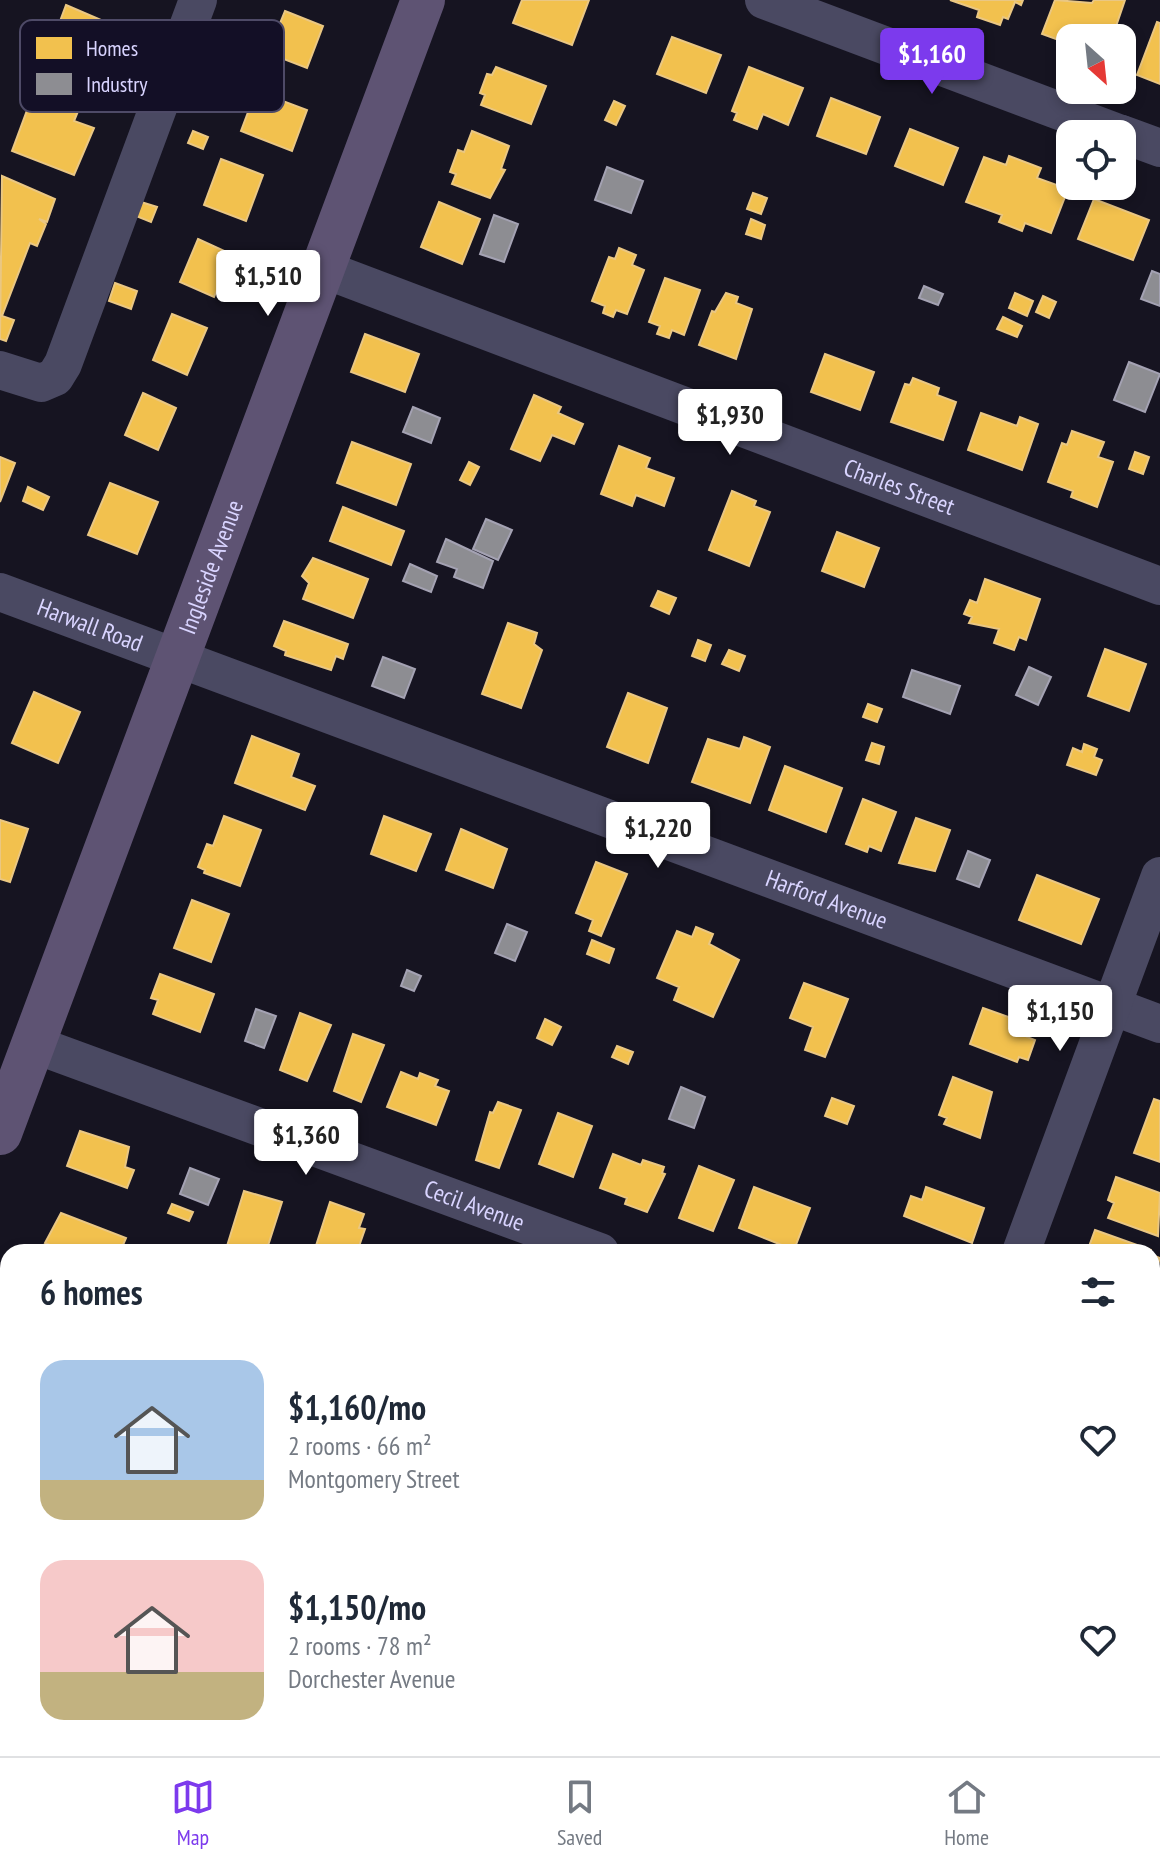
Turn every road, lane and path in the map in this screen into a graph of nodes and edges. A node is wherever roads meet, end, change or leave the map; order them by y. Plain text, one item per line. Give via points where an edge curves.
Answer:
1 (198, 0) edge
2 (423, 0) edge
3 (764, 0) edge
4 (191, 20) edge
5 (156, 112) edge
6 (1085, 120) edge
7 (1136, 139) edge
8 (1160, 148) edge
9 (323, 269) junction
10 (0, 370) edge
11 (1160, 586) edge
12 (0, 592) edge
13 (178, 659) junction
14 (1160, 876) edge
15 (1110, 1005) junction
16 (1160, 1024) edge
17 (33, 1044) junction
18 (0, 1133) edge
19 (578, 1244) edge
20 (1024, 1244) edge

1 - 4 street
2 - 9 main road, Ingleside Avenue
3 - 6 street
5 - 10 street via 63,364 55,377 41,383
7 - 8 street
9 - 11 street, Charles Street
9 - 13 main road, Ingleside Avenue
12 - 13 street, Harwall Road
13 - 15 street, Harford Avenue
13 - 17 main road, Ingleside Avenue
14 - 15 street
15 - 16 street, Harford Avenue
15 - 20 street
17 - 18 main road, Ingleside Avenue
17 - 19 street, Cecil Avenue

